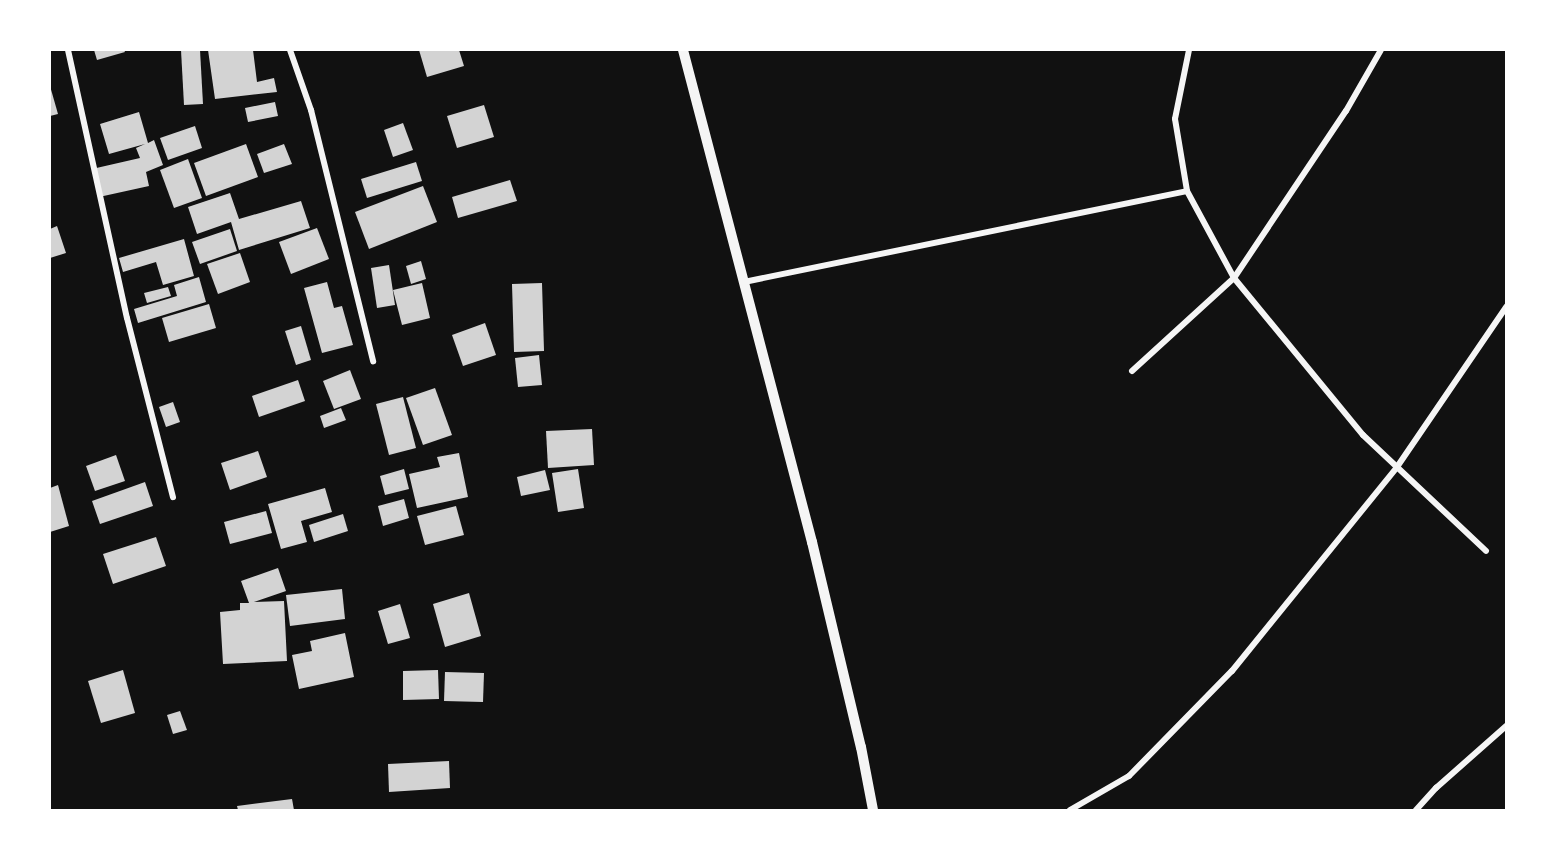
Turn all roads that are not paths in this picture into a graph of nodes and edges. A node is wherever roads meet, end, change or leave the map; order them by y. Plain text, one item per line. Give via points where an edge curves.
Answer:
1 (68, 50) edge
2 (290, 50) edge
3 (683, 50) edge
4 (1189, 50) edge
5 (1381, 50) edge
6 (1187, 191) junction
7 (1234, 278) junction
8 (744, 282) junction
9 (1506, 307) edge
10 (373, 361) dead end
11 (1132, 371) dead end
12 (1397, 467) junction
13 (173, 497) dead end
14 (1486, 551) dead end
15 (1506, 726) edge
16 (873, 810) edge
17 (1070, 810) edge
18 (1416, 810) edge

1 - 13 street via 127,318
2 - 10 street via 311,110
3 - 8 street
4 - 6 street via 1175,119
5 - 7 street via 1346,111
6 - 7 street
6 - 8 street
7 - 11 street
7 - 12 street via 1363,435
8 - 16 street via 812,542
9 - 12 street
12 - 14 street
12 - 17 street via 1232,671 1129,776
15 - 18 street

